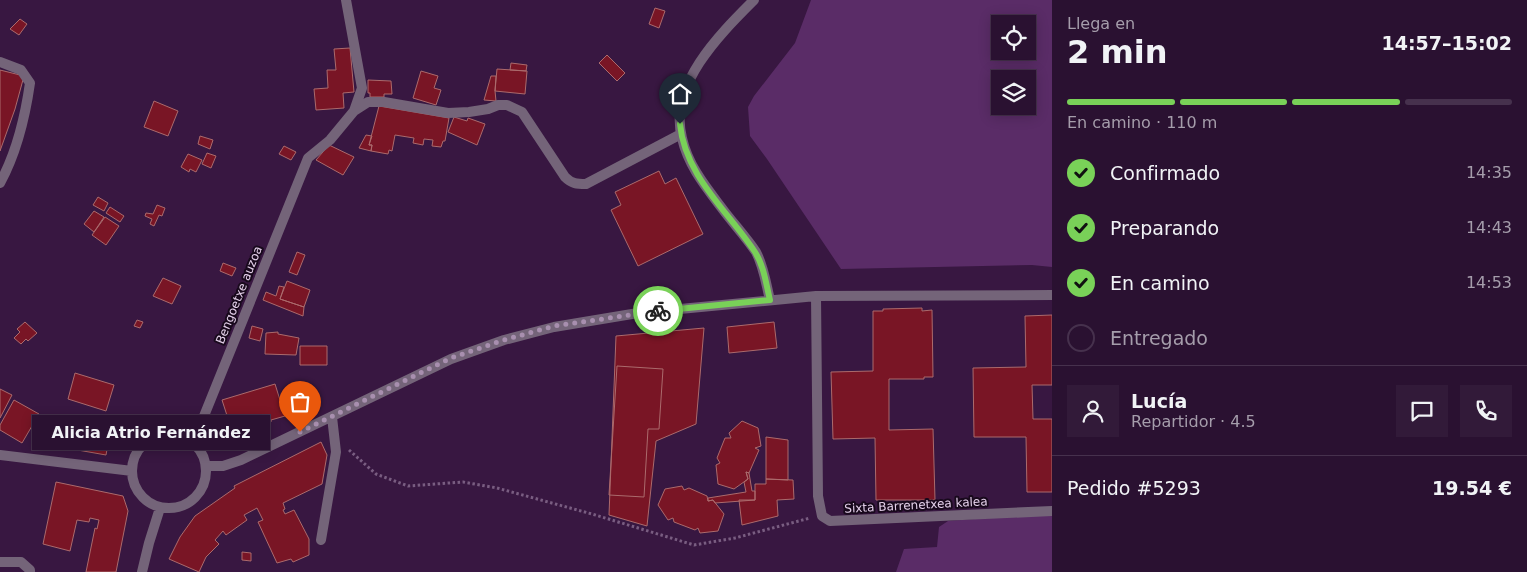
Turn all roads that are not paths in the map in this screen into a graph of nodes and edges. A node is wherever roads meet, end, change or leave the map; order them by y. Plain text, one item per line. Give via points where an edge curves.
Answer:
1 (346, 0) edge
2 (754, 0) edge
3 (0, 62) edge
4 (354, 111) junction
5 (681, 134) junction
6 (0, 183) edge
7 (1052, 295) edge
8 (816, 296) junction
9 (770, 300) junction
10 (332, 417) junction
11 (187, 438) junction
12 (0, 455) edge
13 (207, 466) junction
14 (132, 471) junction
15 (160, 508) junction
16 (1052, 511) edge
17 (321, 540) dead end
18 (0, 562) edge
19 (30, 572) edge
20 (142, 572) edge

1 - 4 street via 362,88
2 - 5 street via 721,32 700,61 686,87 679,114
3 - 6 street via 21,70 30,83 26,114 10,165
4 - 5 street via 368,102 448,113 507,105 522,112 566,177 576,184 586,184
4 - 11 street, Bengoetxe auzoa via 330,140 308,158 202,420
5 - 9 street via 700,179 756,253
7 - 8 street
8 - 9 street
8 - 16 street, Sixta Barrenetxea kalea via 818,496 822,516 830,521
9 - 10 street via 638,313 554,326 451,358
10 - 13 street via 241,460 223,466
10 - 17 street via 336,452
11 - 13 street via 200,449
11 - 14 street via 170,433 146,441 136,454
12 - 14 street
13 - 15 street via 205,484 195,499 179,507
14 - 15 street via 133,481 143,498
15 - 20 street
18 - 19 street via 21,562

